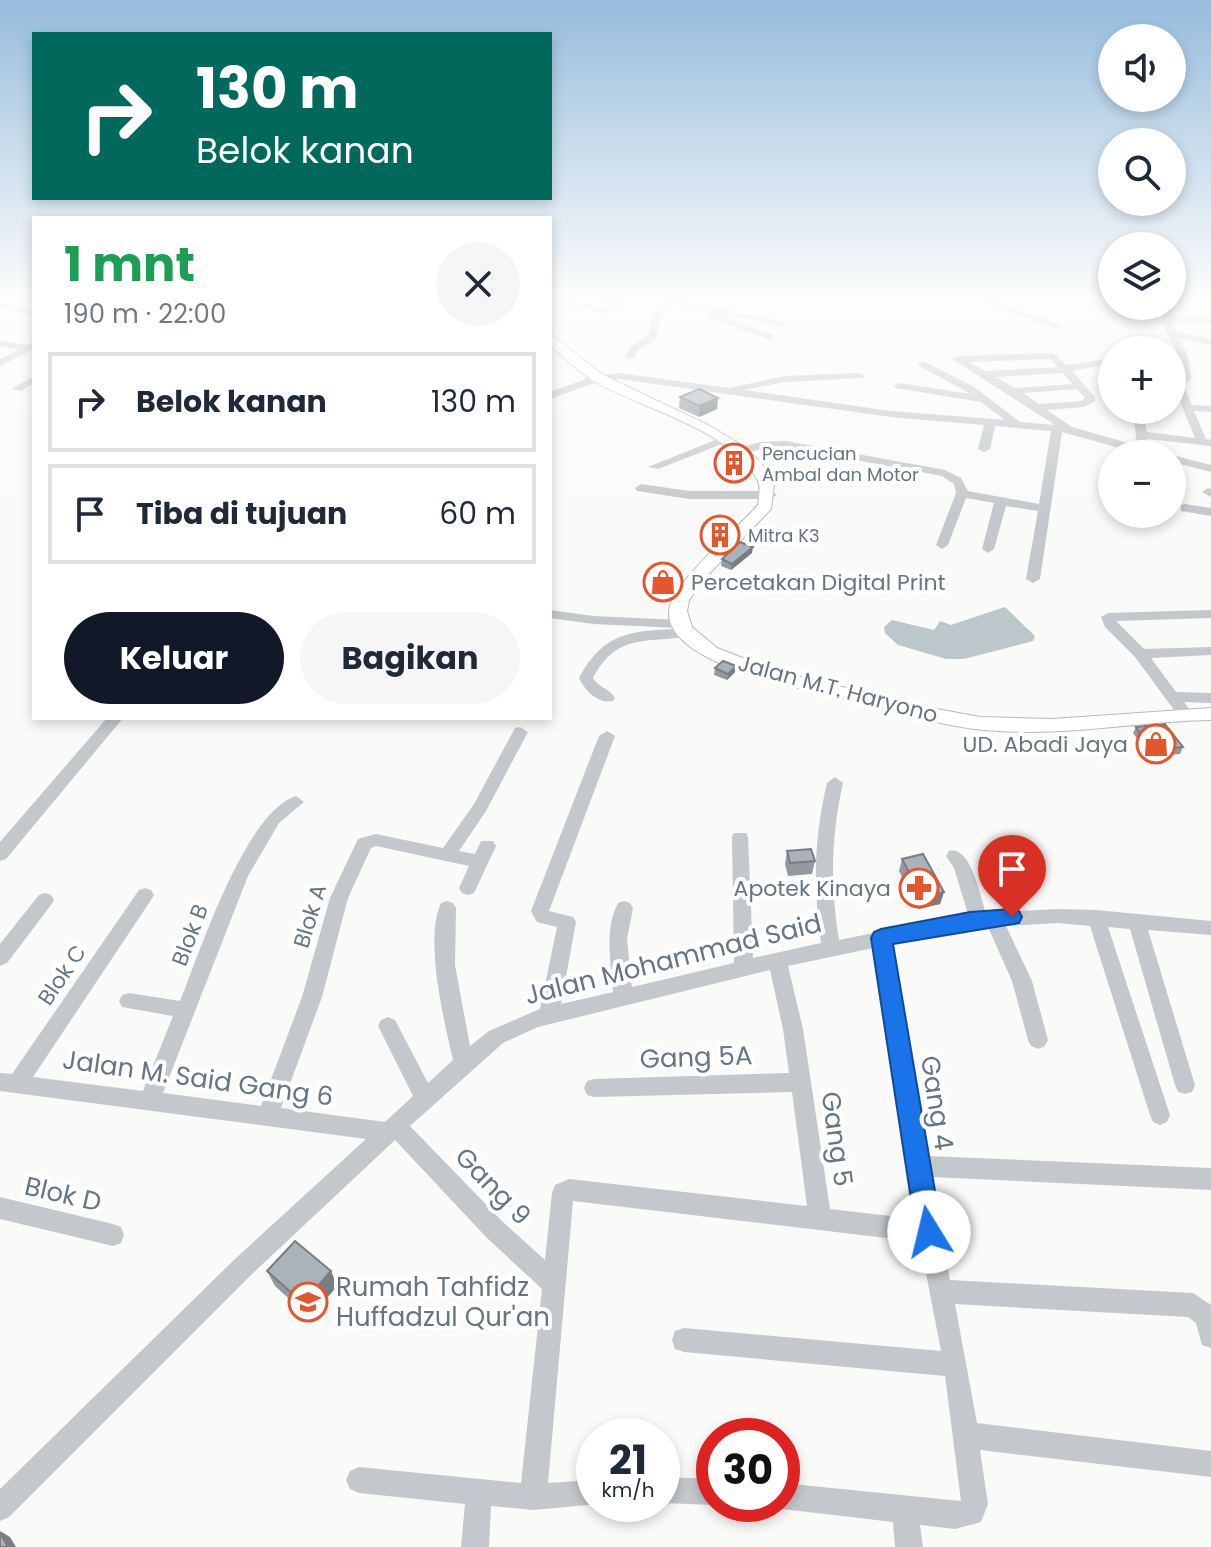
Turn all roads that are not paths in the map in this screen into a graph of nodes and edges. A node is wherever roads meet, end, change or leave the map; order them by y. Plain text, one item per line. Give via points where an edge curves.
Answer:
1 (590, 371) edge
2 (936, 371) edge
3 (978, 371) edge
4 (1030, 371) edge
5 (1068, 371) edge
6 (983, 374) junction
7 (859, 376) dead end
8 (598, 378) junction
9 (32, 380) edge
10 (899, 386) dead end
11 (1081, 386) junction
12 (17, 389) dead end
13 (1013, 391) junction
14 (721, 392) junction
15 (552, 395) edge
16 (985, 399) junction
17 (1186, 402) edge
18 (1186, 406) edge
19 (1189, 406) junction
20 (1037, 407) junction
21 (1211, 409) edge
22 (990, 424) junction
23 (1140, 424) edge
24 (1019, 426) junction
25 (1063, 429) junction
26 (1142, 435) junction
27 (723, 440) junction
28 (1100, 440) edge
29 (1141, 440) edge
30 (1206, 443) edge
31 (742, 449) junction
32 (984, 449) dead end
33 (1186, 462) edge
34 (654, 467) dead end
35 (1211, 469) edge
36 (641, 488) dead end
37 (962, 494) junction
38 (771, 495) junction
39 (1001, 501) junction
40 (1186, 508) edge
41 (1045, 509) junction
42 (1211, 512) edge
43 (942, 545) dead end
44 (988, 549) dead end
45 (1033, 579) dead end
46 (552, 605) edge
47 (552, 614) edge
48 (1211, 614) edge
49 (682, 623) junction
50 (1211, 651) edge
51 (1140, 654) junction
52 (1173, 697) junction
53 (608, 698) dead end
54 (1211, 698) edge
55 (1185, 714) junction
56 (1211, 714) edge
57 (113, 720) edge
58 (520, 732) dead end
59 (607, 736) dead end
60 (835, 783) dead end
61 (296, 802) dead end
62 (740, 837) dead end
63 (0, 854) edge
64 (447, 855) junction
65 (955, 856) dead end
66 (468, 888) dead end
67 (145, 895) dead end
68 (45, 900) dead end
69 (447, 908) dead end
70 (624, 908) dead end
71 (1096, 917) junction
72 (986, 919) junction
73 (1136, 920) junction
74 (1211, 928) edge
75 (881, 938) junction
76 (831, 949) junction
77 (0, 958) edge
78 (777, 960) junction
79 (744, 967) junction
80 (623, 997) junction
81 (129, 1001) dead end
82 (187, 1010) junction
83 (549, 1015) junction
84 (388, 1026) dead end
85 (1038, 1040) dead end
86 (464, 1063) junction
87 (9, 1082) edge
88 (800, 1082) junction
89 (1185, 1085) dead end
90 (594, 1088) dead end
91 (425, 1098) junction
92 (150, 1099) junction
93 (268, 1115) junction
94 (1160, 1115) dead end
95 (391, 1129) junction
96 (918, 1166) junction
97 (1211, 1179) edge
98 (0, 1208) edge
99 (820, 1219) junction
100 (929, 1232) junction
101 (113, 1235) dead end
102 (552, 1283) junction
103 (942, 1291) junction
104 (1211, 1336) edge
105 (684, 1340) dead end
106 (956, 1365) junction
107 (966, 1435) junction
108 (1211, 1464) edge
109 (359, 1480) dead end
110 (479, 1491) junction
111 (576, 1494) edge
112 (533, 1497) junction
113 (800, 1498) edge
114 (0, 1508) edge
115 (905, 1510) junction
116 (475, 1547) edge
117 (909, 1547) edge

1 - 8 main road
2 - 16 street
3 - 6 street
4 - 6 street
5 - 11 street
6 - 13 street
7 - 14 street via 785,379
8 - 14 street via 619,376
8 - 15 street
8 - 27 main road
9 - 12 street
10 - 16 street
11 - 13 street
11 - 20 street via 1090,402
13 - 20 street
14 - 22 street
16 - 24 street
17 - 19 street
18 - 19 street
19 - 21 street
19 - 30 street
20 - 25 street
22 - 24 street
22 - 32 street
23 - 26 street
24 - 25 street
25 - 28 street
25 - 41 street
26 - 29 street
26 - 30 street
27 - 31 main road
27 - 34 street
31 - 37 street via 786,444 930,468 956,478
31 - 38 main road via 766,476
33 - 35 street
36 - 38 street
37 - 39 street
37 - 43 street
38 - 49 main road via 754,521 684,593 677,607
39 - 41 street
39 - 44 street
40 - 42 street
41 - 45 street
46 - 49 street
47 - 49 street
48 - 51 street via 1108,617
49 - 53 street via 613,642 599,655 586,678
49 - 55 main road, Jalan M.T. Haryono via 693,640 711,651 767,673 964,723 1061,726
50 - 51 street
51 - 52 street
52 - 54 street
52 - 55 street
55 - 56 main road, Jalan M.T. Haryono
57 - 63 street
58 - 64 street
59 - 83 street via 540,911 543,917 567,922
60 - 76 street via 821,867
61 - 82 street, Blok B via 273,819 240,875
62 - 79 street
64 - 66 street, Blok A via 483,854
64 - 93 street, Blok A via 376,840 364,844 339,898 312,997
65 - 72 street
67 - 87 street, Blok C
68 - 77 street
69 - 86 street via 445,955
70 - 80 street via 618,939
71 - 72 street, Jalan Mohammad Said
71 - 73 street, Jalan Mohammad Said
71 - 94 street
72 - 75 street, Jalan Mohammad Said
72 - 85 street via 1022,981
73 - 74 street, Jalan Mohammad Said
73 - 89 street
75 - 76 street, Jalan Mohammad Said
75 - 96 street, Gang 4
76 - 78 street, Jalan Mohammad Said
78 - 79 street, Jalan Mohammad Said
78 - 88 street, Gang 5
79 - 80 street, Jalan Mohammad Said
80 - 83 street, Jalan Mohammad Said
81 - 82 street
82 - 92 street, Blok B
83 - 86 street, Jalan Mohammad Said via 496,1037
84 - 91 street
86 - 91 street, Jalan Mohammad Said
87 - 92 street, Jalan M. Said Gang 6
88 - 90 street, Gang 5A
88 - 99 street, Gang 5
91 - 95 street, Jalan Mohammad Said
92 - 93 street, Jalan M. Said Gang 6
93 - 95 street, Jalan M. Said Gang 6
95 - 102 street, Gang 9
95 - 114 street, Jalan Mohammad Said
96 - 97 street
96 - 100 street, Gang 4
98 - 101 street, Blok D
99 - 100 street
99 - 102 street, Gang 5 via 569,1190 563,1193
100 - 103 street, Gang 4
102 - 112 street
103 - 104 street via 1193,1305 1206,1316
103 - 106 street, Gang 4
105 - 106 street
106 - 107 street, Gang 4
107 - 108 street
107 - 115 street, Gang 4 via 972,1513
109 - 110 street
110 - 112 street
110 - 116 street
111 - 112 street
113 - 115 street
115 - 117 street

